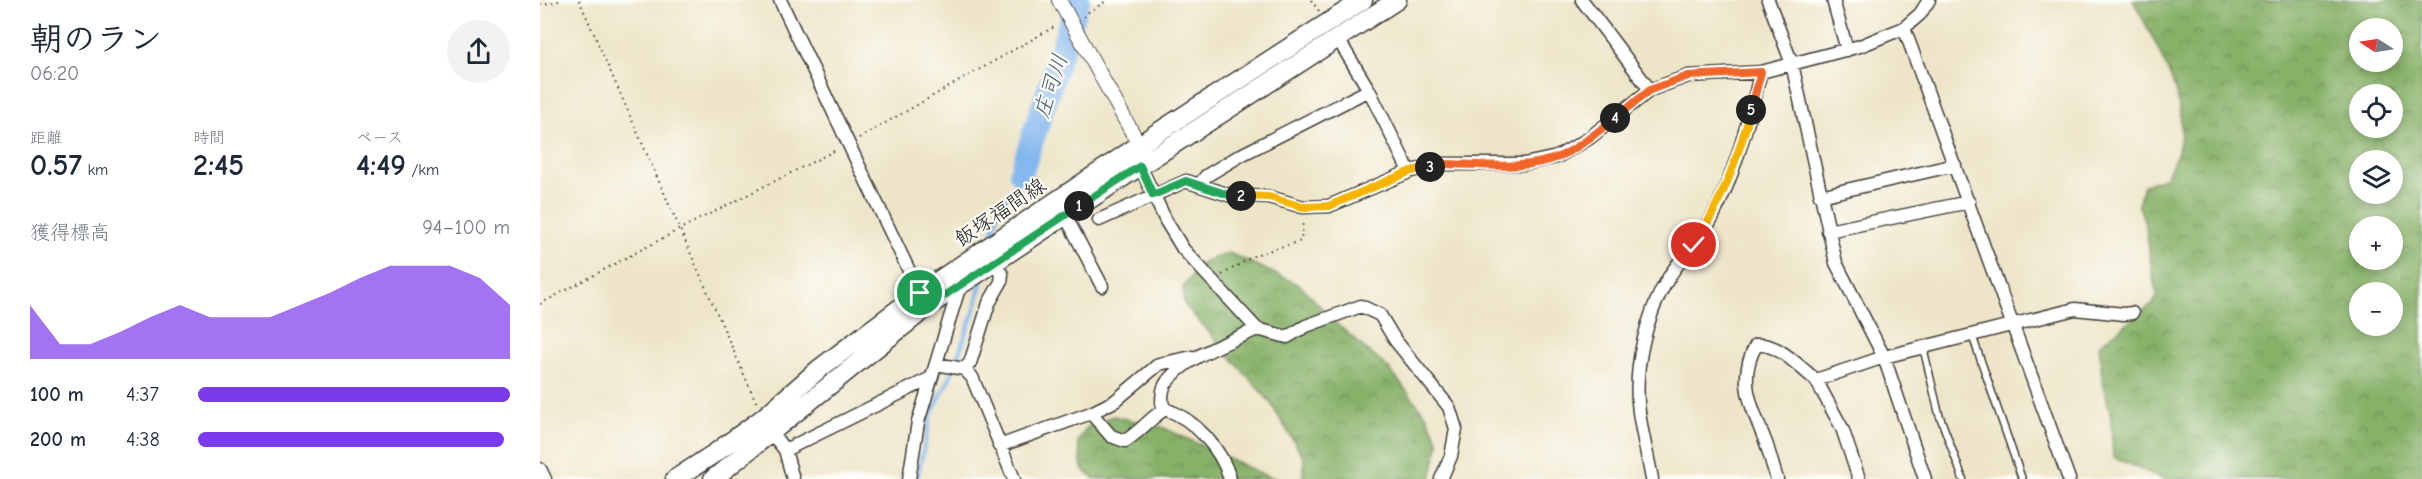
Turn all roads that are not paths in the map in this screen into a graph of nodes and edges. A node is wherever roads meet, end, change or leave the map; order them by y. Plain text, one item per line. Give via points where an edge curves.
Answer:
1 (780, 0) edge
2 (1363, 0) edge
3 (1397, 0) edge
4 (1582, 0) edge
5 (1768, 0) edge
6 (1833, 0) edge
7 (1929, 0) edge
8 (1062, 6) edge
9 (1904, 28) junction
10 (1338, 39) junction
11 (1847, 50) junction
12 (1792, 64) junction
13 (1761, 72) junction
14 (1369, 90) junction
15 (1650, 90) junction
16 (1139, 145) junction
17 (1144, 164) junction
18 (1955, 165) junction
19 (1409, 171) junction
20 (1199, 185) junction
21 (1153, 195) junction
22 (1820, 196) junction
23 (1969, 202) junction
24 (1065, 215) junction
25 (1099, 220) dead end
26 (1828, 231) junction
27 (993, 263) junction
28 (961, 284) junction
29 (1102, 286) dead end
30 (923, 300) junction
31 (2132, 313) dead end
32 (2014, 324) junction
33 (1257, 329) junction
34 (1972, 335) junction
35 (1923, 347) junction
36 (1199, 356) junction
37 (1884, 357) junction
38 (936, 364) junction
39 (964, 369) junction
40 (931, 378) junction
41 (1816, 380) junction
42 (1166, 409) junction
43 (1091, 413) junction
44 (767, 426) junction
45 (999, 446) junction
46 (785, 450) junction
47 (540, 470) edge
48 (545, 479) edge
49 (675, 479) edge
50 (712, 479) edge
51 (793, 479) edge
52 (909, 479) edge
53 (1014, 479) edge
54 (1230, 479) edge
55 (1441, 479) edge
56 (1652, 479) edge
57 (1777, 479) edge
58 (1859, 479) edge
59 (1925, 479) edge
60 (1963, 479) edge
61 (2022, 479) edge
62 (2069, 479) edge

1 - 30 street
2 - 16 main road, 飯塚福間線
3 - 10 main road, 飯塚福間線
4 - 15 street
5 - 12 street
6 - 11 street
7 - 9 street
8 - 16 street
9 - 11 street
9 - 18 street
10 - 14 street
10 - 17 main road, 飯塚福間線
11 - 12 street
12 - 13 street
12 - 22 street
13 - 15 street via 1688,76
13 - 56 street via 1725,191 1711,219 1669,277 1652,313 1637,375 1638,411
14 - 19 street
14 - 20 street via 1241,155 1206,176
15 - 19 street via 1588,139 1557,157 1524,164 1442,164
16 - 17 street
16 - 30 main road, 飯塚福間線
17 - 21 street
17 - 24 main road, 飯塚福間線
18 - 22 street
18 - 23 street
19 - 20 street via 1329,206 1303,207 1269,197 1229,195
20 - 21 street via 1186,181
21 - 25 street
21 - 33 street via 1183,249
22 - 26 street
23 - 26 street
23 - 32 street
24 - 27 main road, 飯塚福間線
24 - 29 street
26 - 37 street via 1836,263
27 - 28 main road, 飯塚福間線
27 - 39 street via 1002,274 1001,282 989,303 970,363
28 - 30 main road, 飯塚福間線
28 - 38 street
30 - 44 main road, 飯塚福間線
31 - 32 street via 2074,309
32 - 34 street
32 - 62 street
33 - 36 street
33 - 55 street via 1287,337 1361,306 1380,315 1449,407 1456,429
34 - 35 street
34 - 61 lane
35 - 37 street
35 - 60 lane via 1939,414
36 - 42 street via 1166,384 1162,403
36 - 43 street via 1159,364 1115,401
37 - 41 street
37 - 59 street
38 - 39 street
38 - 40 street
39 - 45 street via 972,377
40 - 46 street
40 - 52 street via 918,422
41 - 57 street via 1774,346 1756,345 1751,354 1748,401
41 - 58 street via 1842,428
42 - 43 street via 1125,441 1111,436
42 - 54 street via 1191,422 1226,462
43 - 45 street
44 - 46 street
44 - 49 main road, 飯塚福間線
44 - 50 main road, 飯塚福間線
45 - 53 street
46 - 51 street
47 - 48 street

